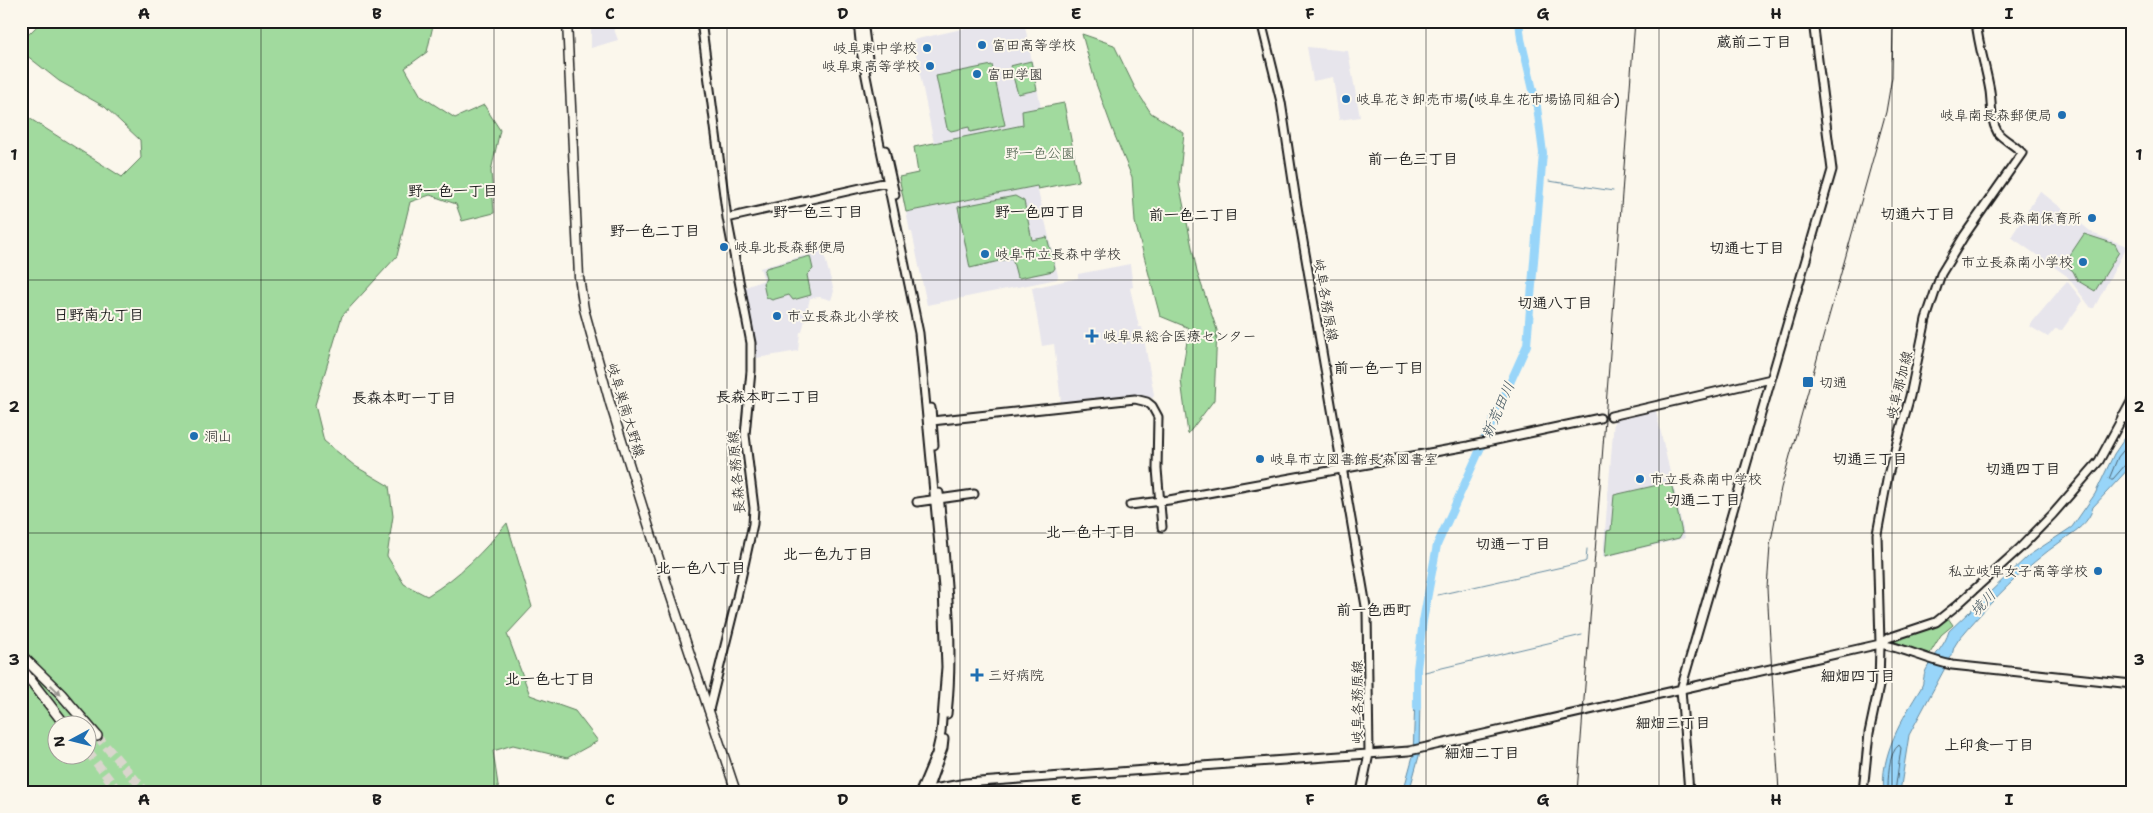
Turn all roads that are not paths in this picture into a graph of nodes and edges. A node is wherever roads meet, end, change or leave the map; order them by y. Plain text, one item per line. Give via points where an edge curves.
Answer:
1 (567, 21) edge
2 (701, 21) edge
3 (858, 21) edge
4 (863, 21) edge
5 (1261, 21) edge
6 (1813, 21) edge
7 (1976, 21) edge
8 (889, 182) junction
9 (727, 218) junction
10 (1771, 379) junction
11 (2132, 400) edge
12 (1611, 416) dead end
13 (1600, 418) dead end
14 (2122, 418) junction
15 (932, 421) junction
16 (2132, 422) edge
17 (1343, 469) junction
18 (974, 494) dead end
19 (937, 499) junction
20 (1160, 501) junction
21 (917, 502) dead end
22 (1130, 504) dead end
23 (1162, 527) dead end
24 (1880, 644) junction
25 (21, 649) edge
26 (21, 655) edge
27 (21, 668) edge
28 (40, 674) junction
29 (2132, 684) edge
30 (1681, 689) junction
31 (709, 710) junction
32 (58, 716) edge
33 (80, 716) edge
34 (1369, 754) junction
35 (928, 791) edge
36 (736, 792) edge
37 (920, 792) edge
38 (1361, 792) edge
39 (1689, 792) edge
40 (1863, 792) edge

1 - 31 main road, 岐阜巣南大野線 via 579,272 584,309 633,478
2 - 9 street, 長森各務原線
3 - 8 street via 861,51
4 - 8 street
5 - 17 street, 岐阜各務原線 via 1282,110
6 - 10 street via 1832,170
7 - 24 street, 岐阜那加線 via 1994,123 1998,132 2022,153 1974,219 1941,274 1926,319 1877,534
8 - 9 street
8 - 15 street via 922,332
8 - 19 street via 918,333
9 - 31 street, 長森各務原線 via 751,344 745,434 754,508
10 - 12 street
10 - 30 street
11 - 14 street
13 - 17 street via 1477,445
14 - 16 street
14 - 24 street via 2098,461 2053,514 1978,587 1936,622 1888,638
15 - 19 street
15 - 20 street via 1099,402 1144,401 1152,406 1158,417 1156,457
17 - 20 street
17 - 34 street, 岐阜各務原線 via 1369,624
18 - 19 street
19 - 21 street
19 - 35 street via 948,588 951,667 943,748
19 - 37 street via 946,667 939,746
20 - 22 street
20 - 23 street
24 - 29 street via 1950,665
24 - 30 street
24 - 40 street, 岐阜那加線 via 1879,686 1869,733
25 - 28 main road
26 - 28 highway
27 - 32 highway
28 -> 33 highway
30 - 34 street via 1421,749
30 - 39 street
31 - 36 main road, 岐阜巣南大野線
34 - 35 street via 981,782
34 - 38 street, 岐阜各務原線

